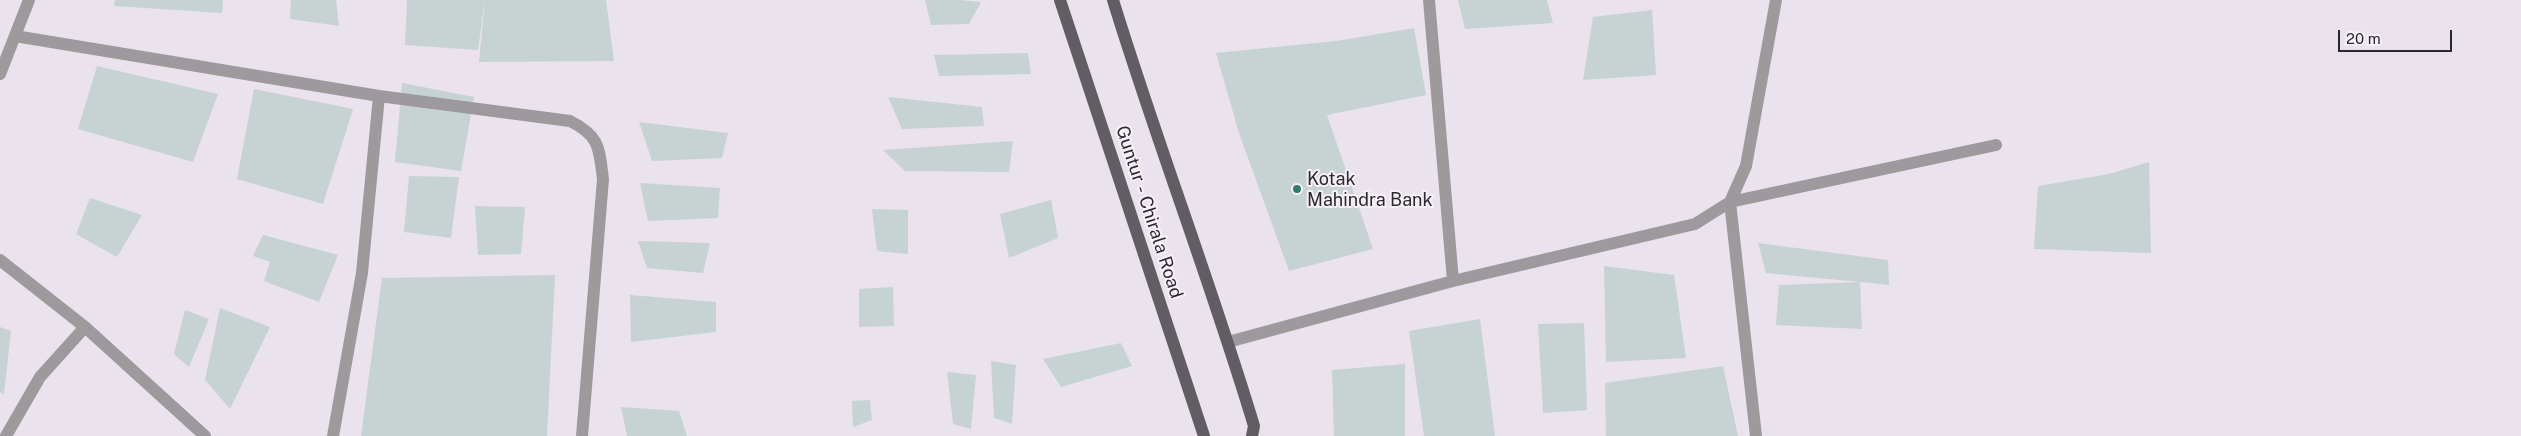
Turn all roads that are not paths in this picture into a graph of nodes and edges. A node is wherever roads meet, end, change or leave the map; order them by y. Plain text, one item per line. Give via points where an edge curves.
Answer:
1 (29, 0) edge
2 (1060, 0) edge
3 (1113, 0) edge
4 (1429, 0) edge
5 (1776, 0) edge
6 (15, 36) junction
7 (0, 74) edge
8 (379, 96) junction
9 (1996, 145) dead end
10 (1730, 202) junction
11 (0, 260) edge
12 (1453, 281) junction
13 (85, 327) junction
14 (1228, 342) junction
15 (6, 436) edge
16 (204, 436) edge
17 (333, 436) edge
18 (582, 436) edge
19 (1204, 436) edge
20 (1252, 436) edge
21 (1756, 436) edge

1 - 6 street
2 - 19 main road, Guntur - Chirala Road
3 - 14 main road, Guntur - Chirala Road
4 - 12 street
5 - 10 street via 1746,166
6 - 7 street
6 - 8 street
8 - 17 street via 362,273
8 - 18 street via 570,120 587,129 600,149 603,179
9 - 10 street
10 - 12 street via 1695,224
10 - 21 street
11 - 13 street
12 - 14 street
13 - 15 street via 40,378
13 - 16 street
14 - 20 main road, Guntur - Chirala Road via 1254,426

